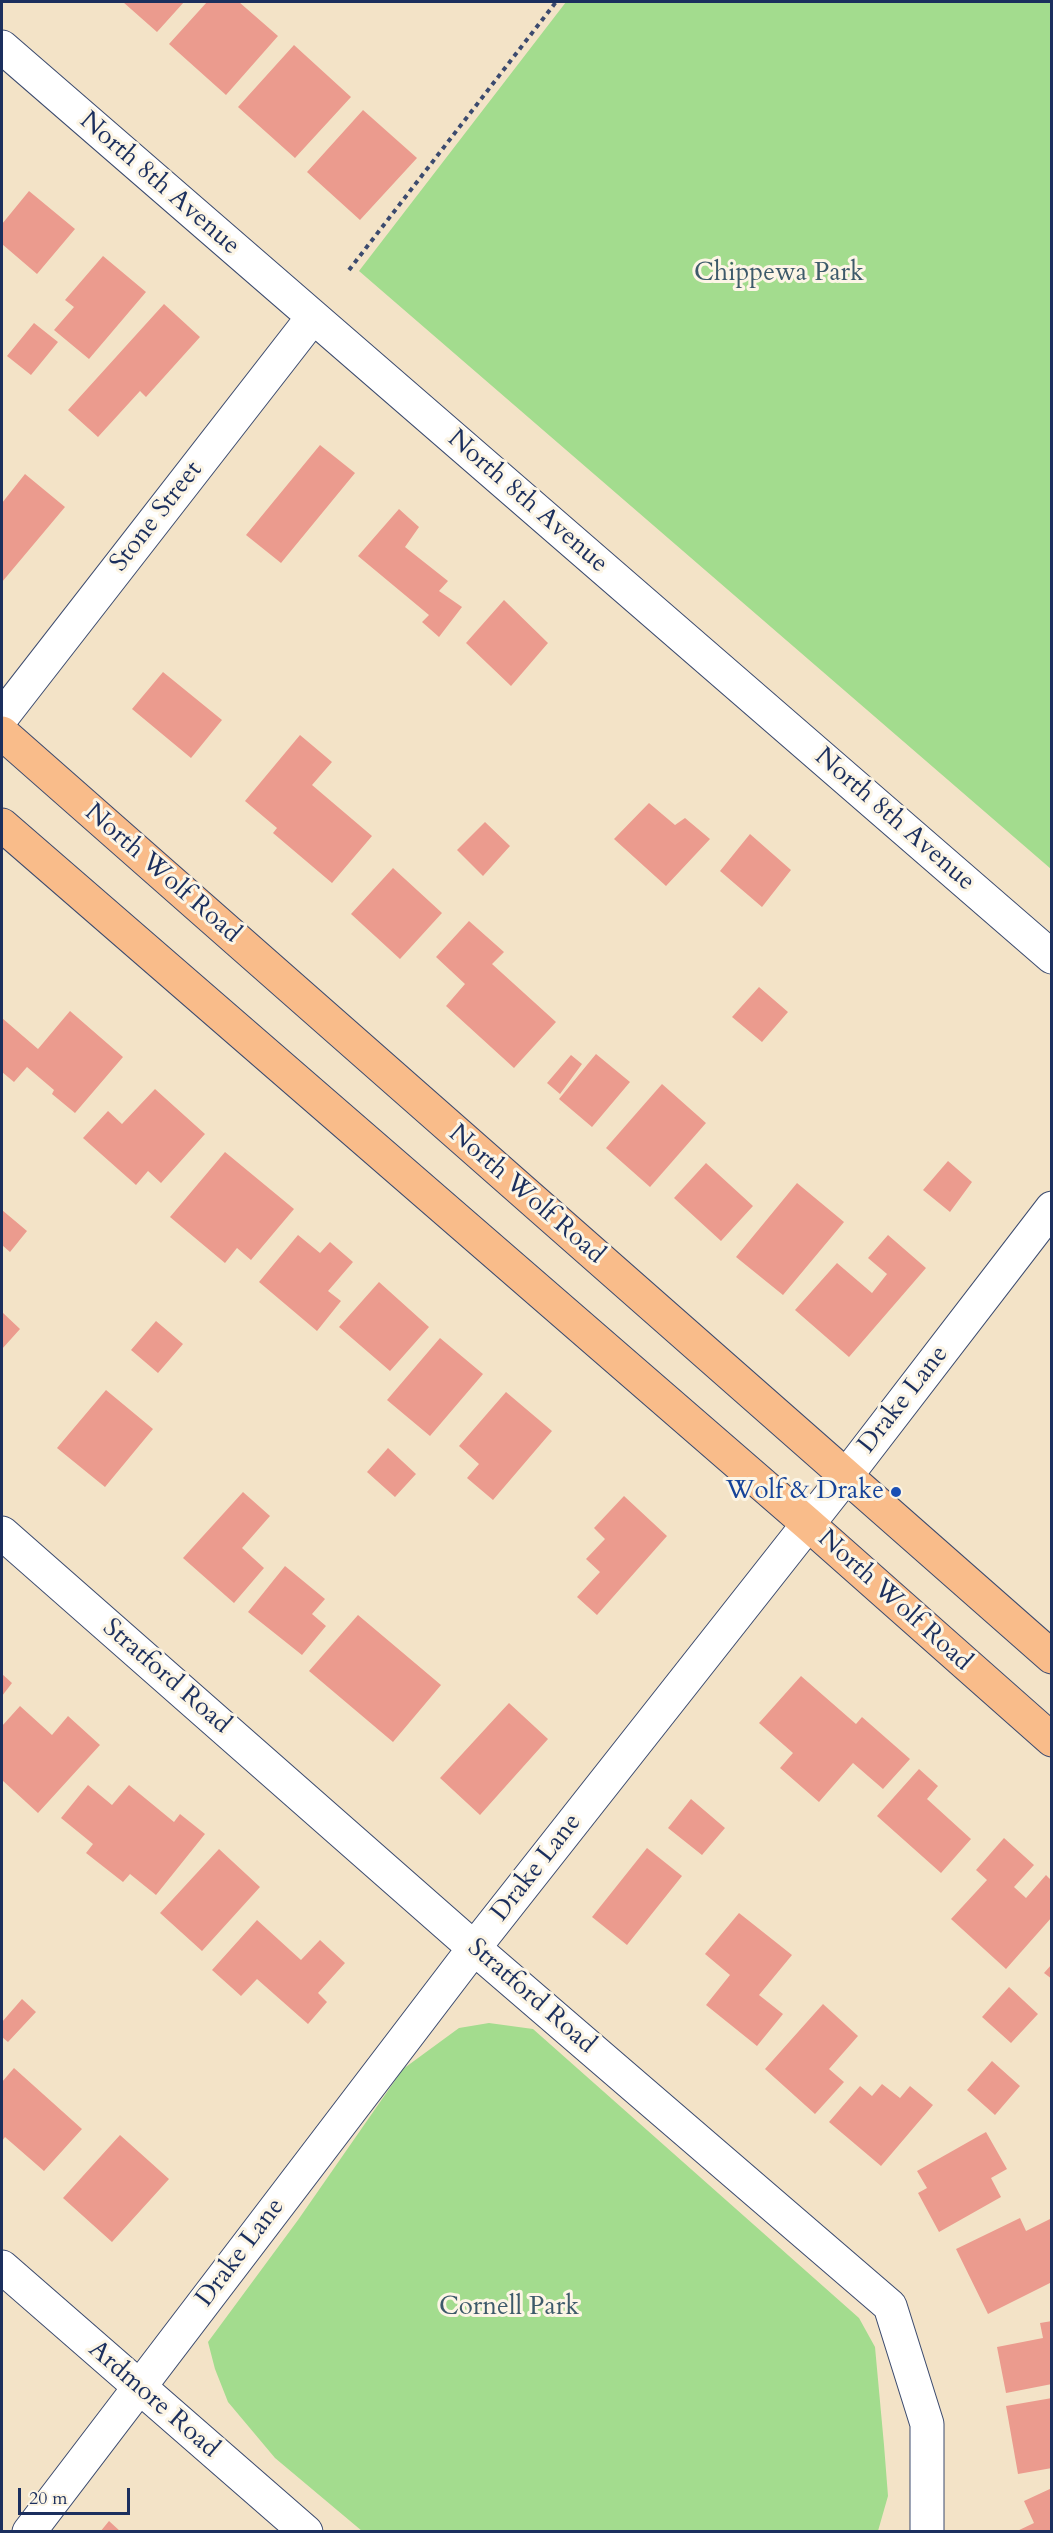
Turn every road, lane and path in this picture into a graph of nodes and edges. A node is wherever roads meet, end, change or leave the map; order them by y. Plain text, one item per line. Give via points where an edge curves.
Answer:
1 (556, 2) edge
2 (2, 47) edge
3 (349, 270) dead end
4 (313, 317) junction
5 (2, 717) edge
6 (2, 733) edge
7 (2, 825) edge
8 (1052, 957) edge
9 (1052, 1208) edge
10 (846, 1476) junction
11 (808, 1524) junction
12 (2, 1533) edge
13 (1052, 1657) edge
14 (1052, 1740) edge
15 (474, 1948) junction
16 (2, 2267) edge
17 (138, 2387) junction
18 (29, 2532) edge
19 (306, 2532) edge
20 (927, 2532) edge

1 - 3 path
2 - 4 street, North 8th Avenue
4 - 5 street, Stone Street
4 - 8 street, North 8th Avenue
6 - 10 main road, North Wolf Road
7 - 11 main road, North Wolf Road
9 - 10 street, Drake Lane
10 - 11 street, Drake Lane
10 - 13 main road, North Wolf Road
11 - 14 main road, North Wolf Road
11 - 15 street, Drake Lane
12 - 15 street, Stratford Road
15 - 17 street, Drake Lane
15 - 20 street, Stratford Road via 890,2306 927,2424
16 - 17 street, Ardmore Road
17 - 18 street, Drake Lane
17 - 19 street, Ardmore Road

